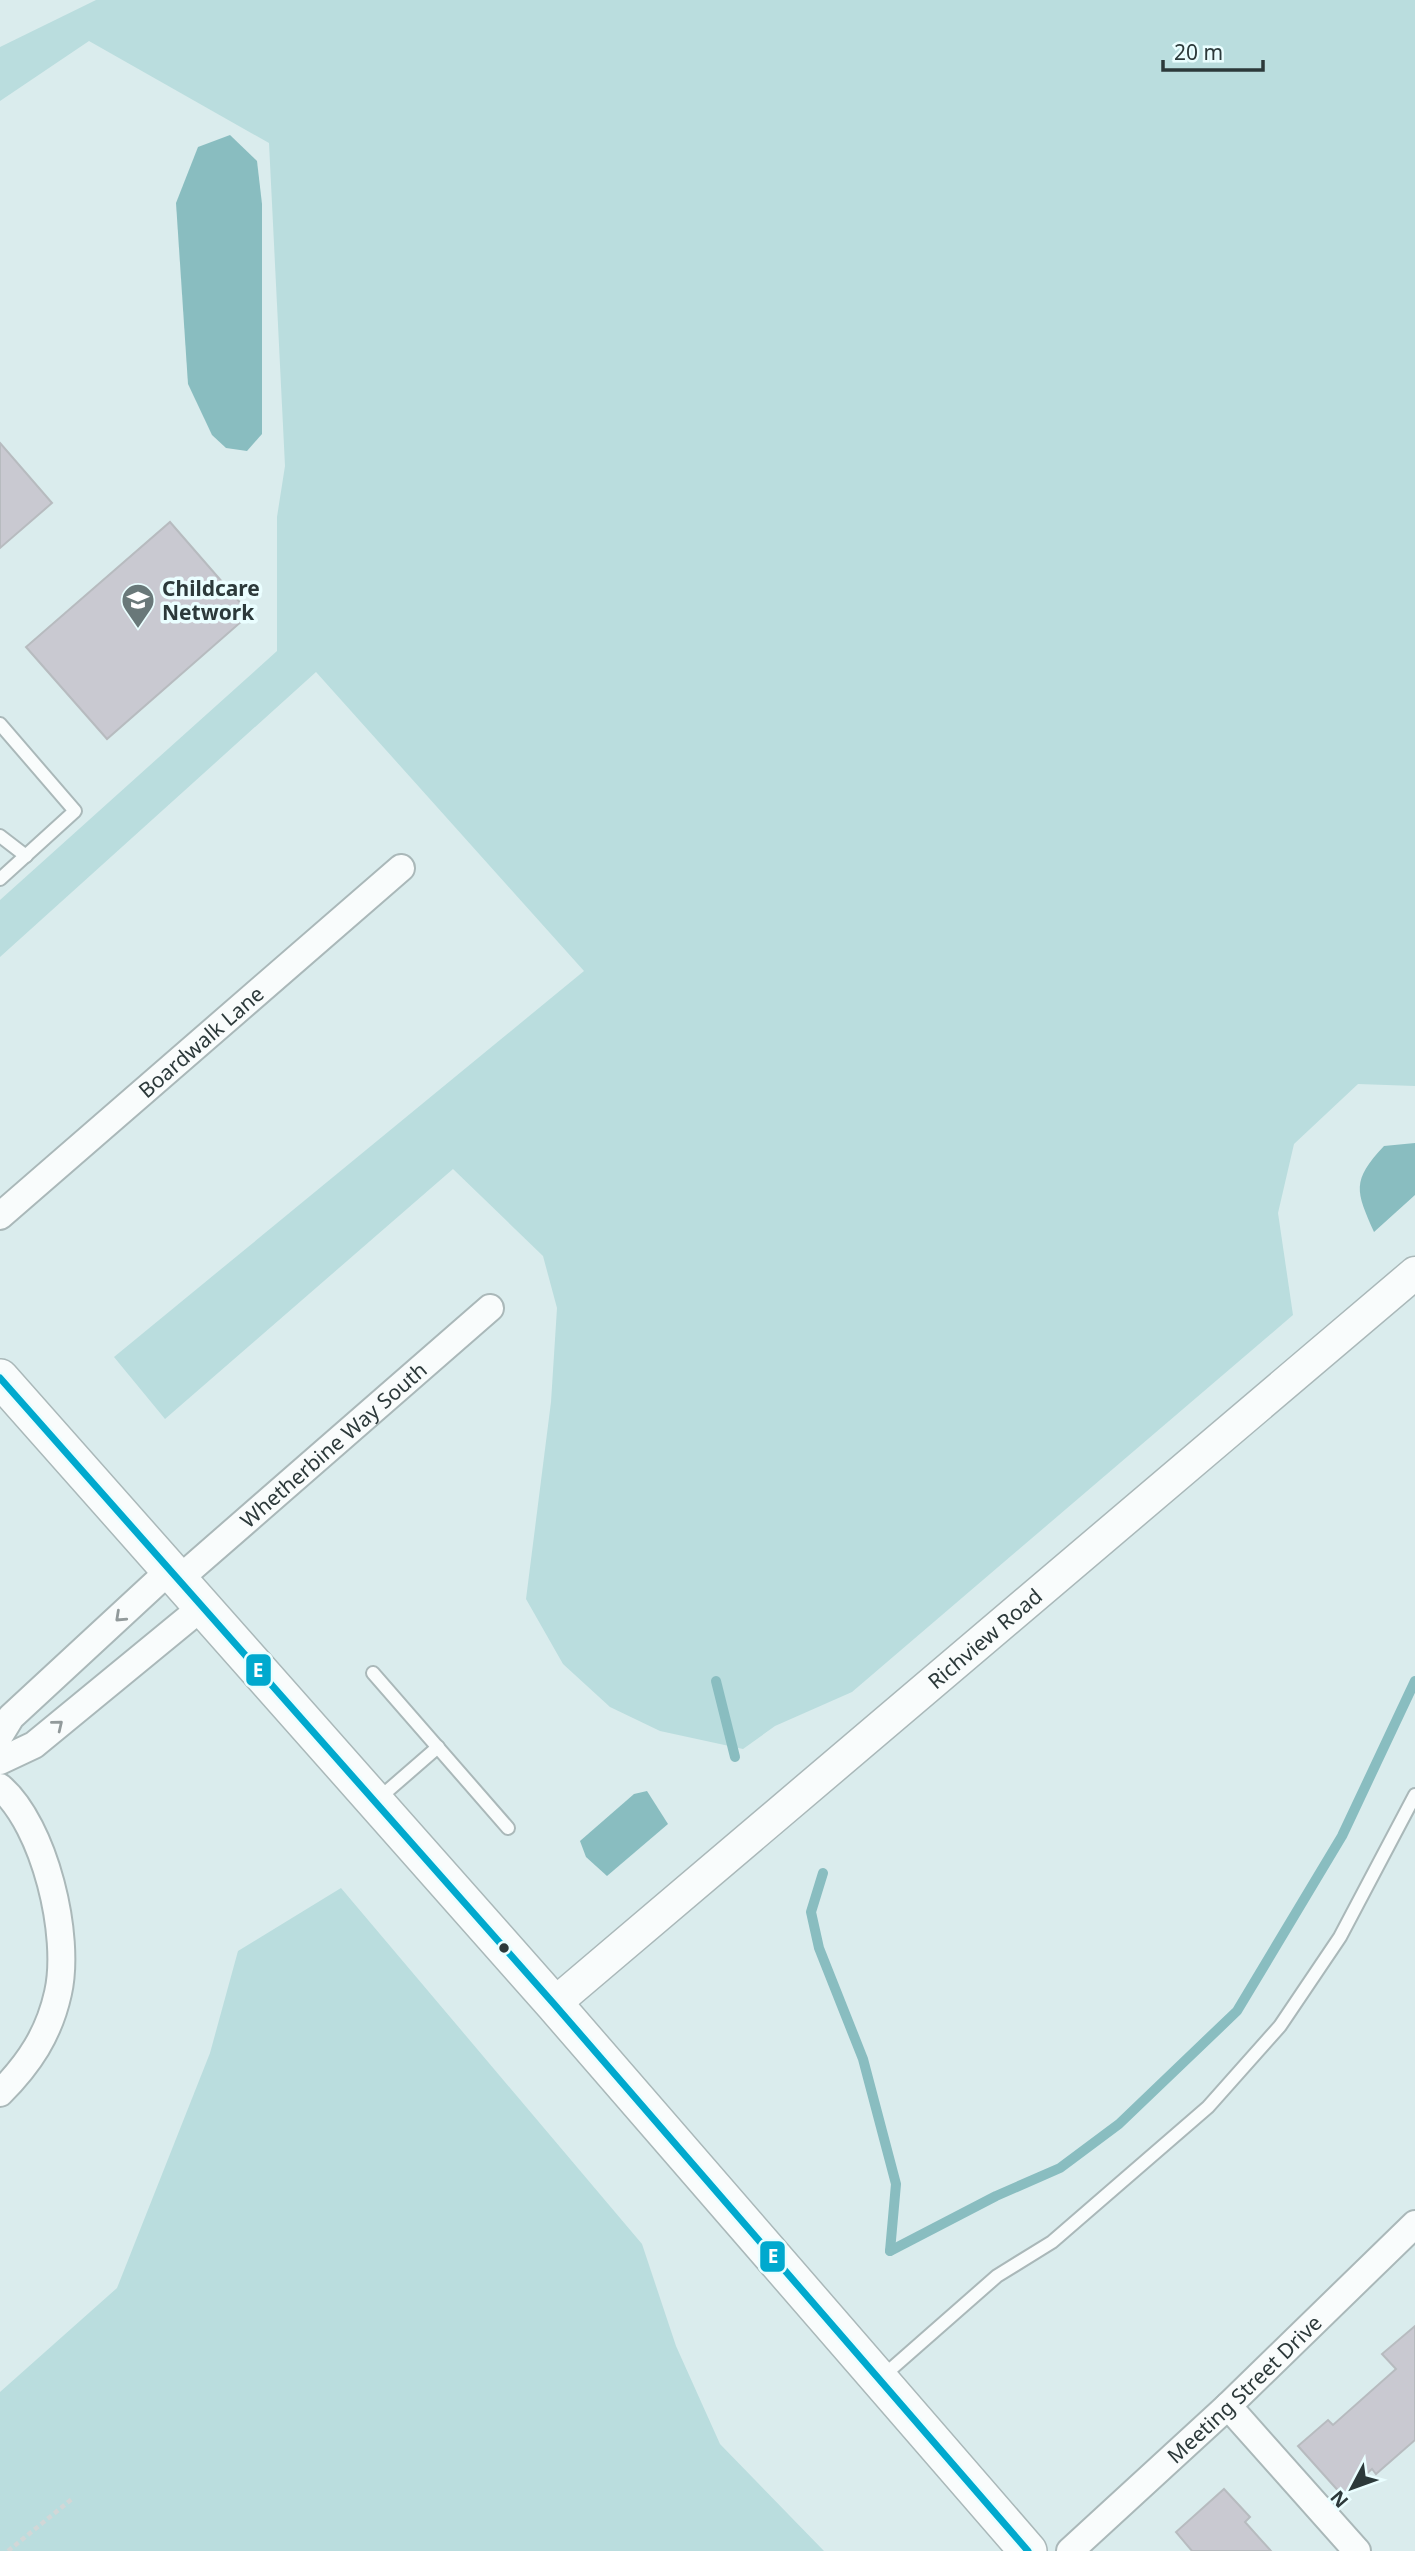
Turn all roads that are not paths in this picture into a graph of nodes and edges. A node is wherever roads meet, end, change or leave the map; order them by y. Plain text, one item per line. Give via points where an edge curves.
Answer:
1 (0, 724) edge
2 (0, 836) edge
3 (26, 856) junction
4 (401, 868) dead end
5 (0, 879) edge
6 (0, 1216) edge
7 (1415, 1273) edge
8 (490, 1308) dead end
9 (0, 1378) edge
10 (174, 1575) junction
11 (202, 1607) junction
12 (373, 1673) dead end
13 (0, 1735) edge
14 (438, 1747) junction
15 (0, 1761) edge
16 (0, 1787) edge
17 (1415, 1795) edge
18 (374, 1803) junction
19 (509, 1828) dead end
20 (554, 2004) junction
21 (0, 2093) edge
22 (1415, 2224) edge
23 (879, 2380) junction
24 (1228, 2406) junction
25 (1028, 2551) edge
26 (1070, 2551) edge
27 (1357, 2551) edge

1 - 3 lane via 75,811
2 - 3 lane
3 - 5 lane
4 - 6 street, Boardwalk Lane
7 - 20 street, Richview Road
8 - 10 street, Whetherbine Way South
9 - 10 main road
10 - 11 main road
10 -> 13 street, Whetherbine Way South via 10,1717
15 -> 11 street via 34,1745
11 - 18 main road
12 - 14 lane
14 - 18 lane
14 - 19 lane
16 - 21 street via 26,1822 45,1864 61,1952 59,1990 47,2028 23,2070
17 - 23 lane via 1332,1948 1280,2026 1208,2107 1052,2242 997,2276
18 - 20 main road
20 - 23 main road
22 - 24 street, Meeting Street Drive
23 - 25 main road
24 - 26 street, Meeting Street Drive
24 - 27 street

